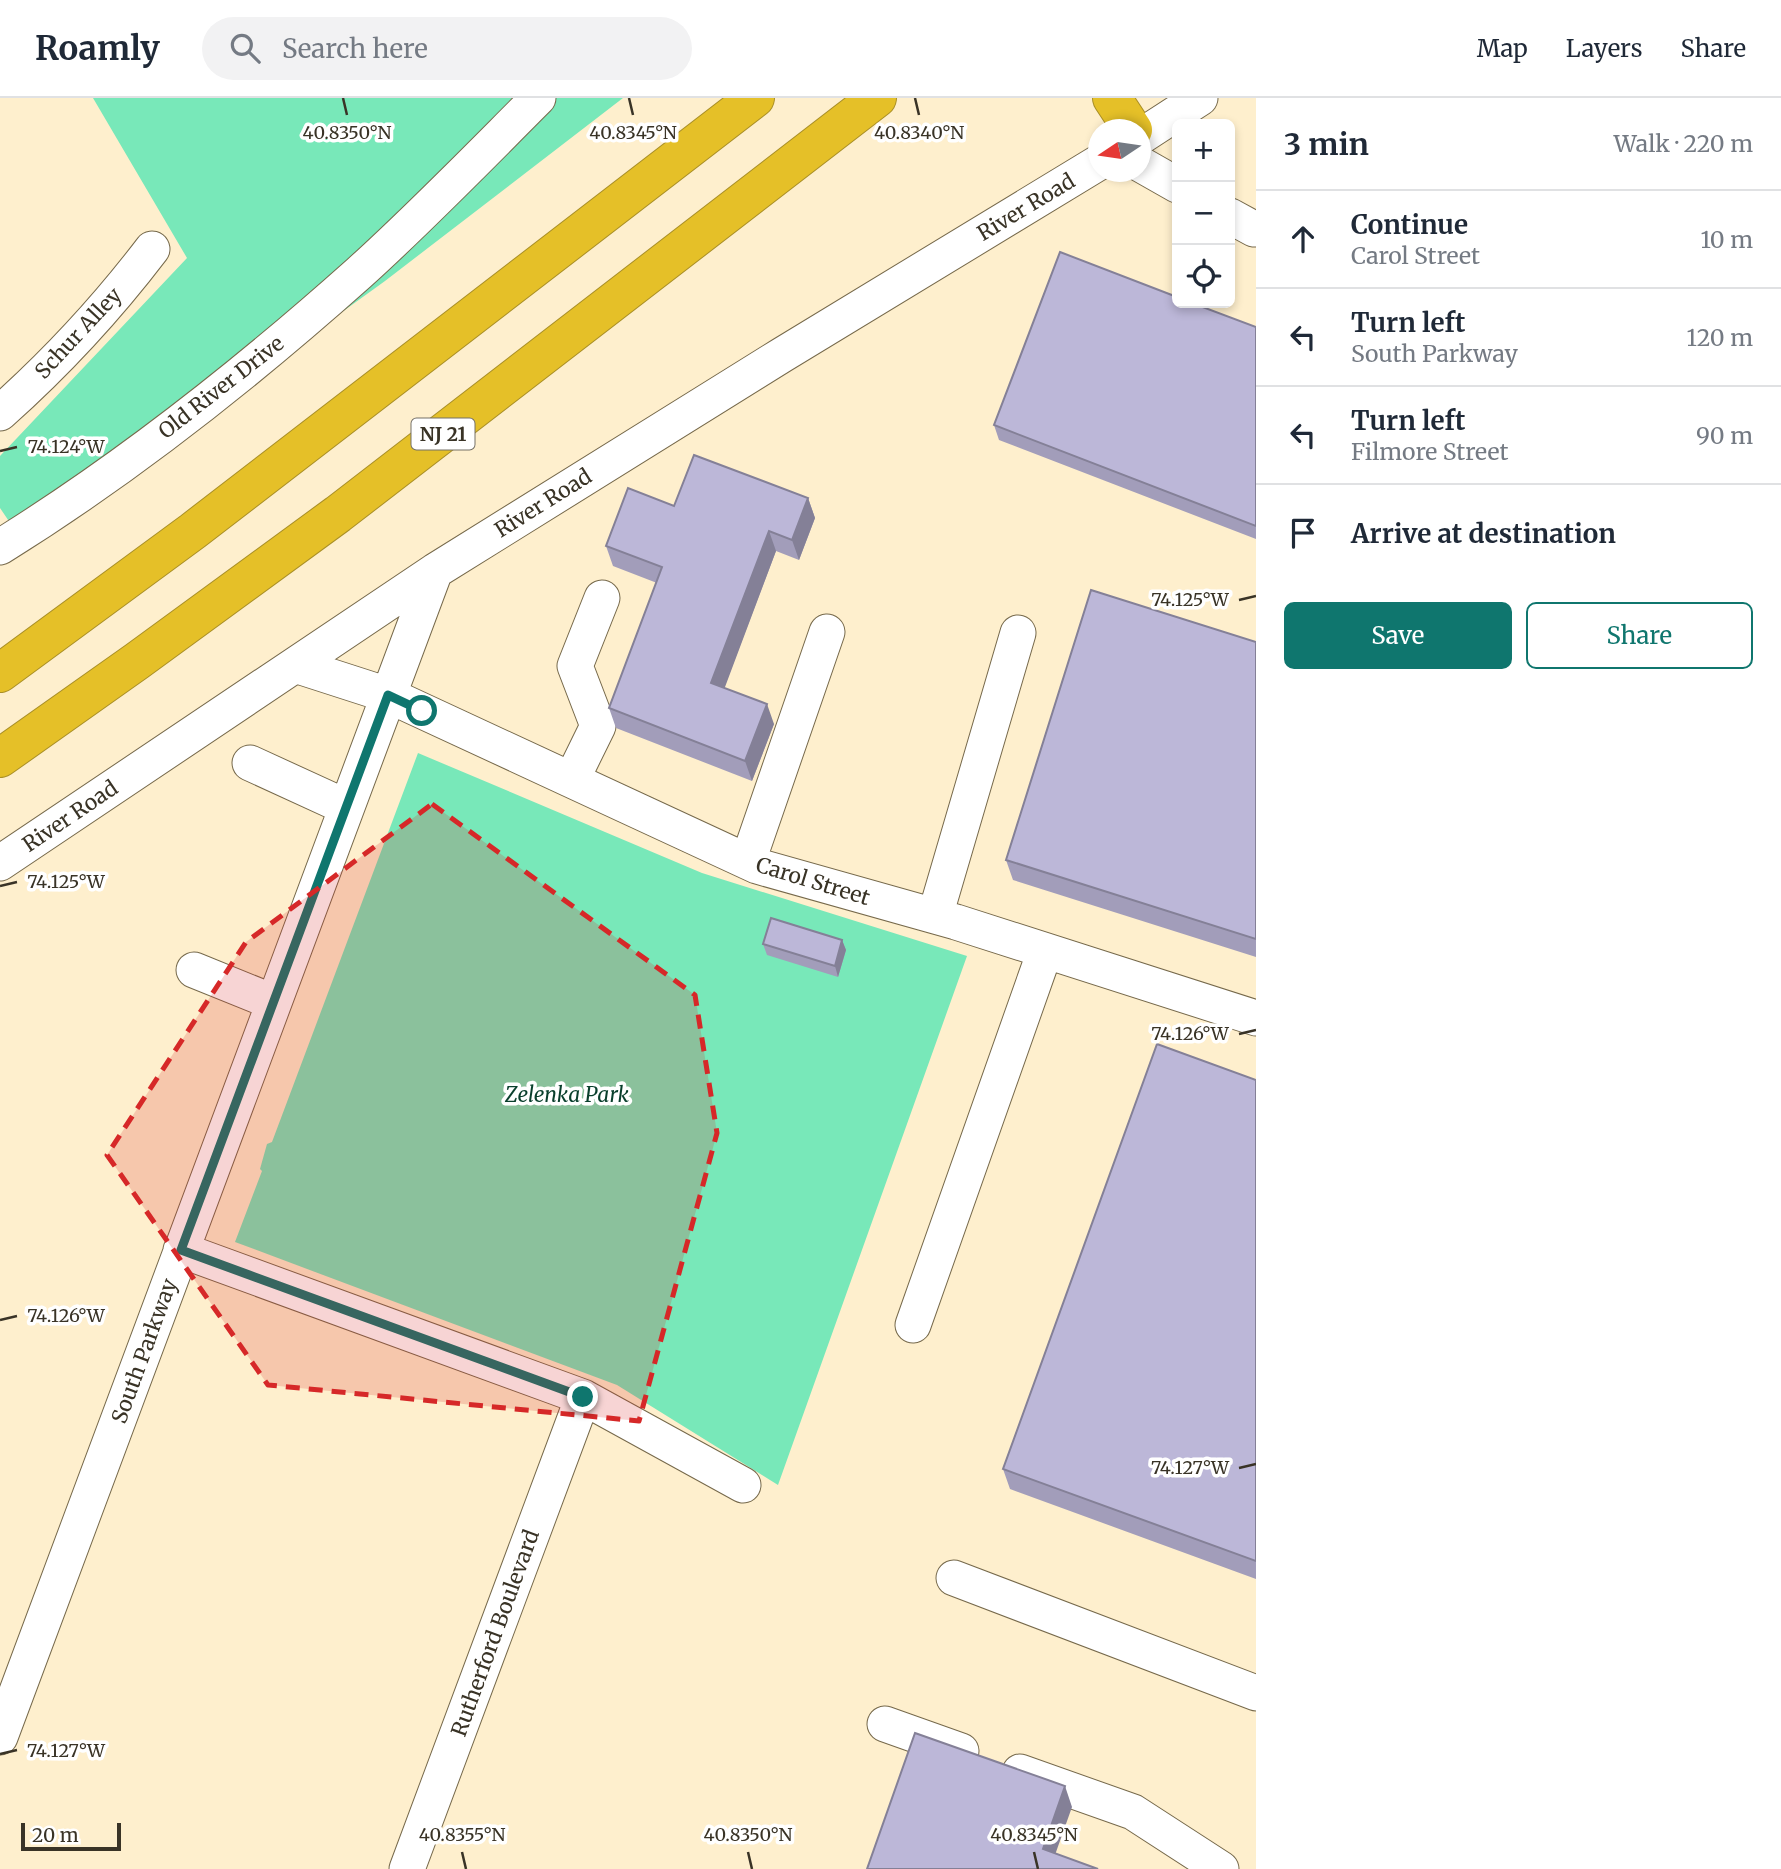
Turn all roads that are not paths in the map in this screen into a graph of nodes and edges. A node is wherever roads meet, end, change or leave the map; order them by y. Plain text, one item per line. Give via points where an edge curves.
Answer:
1 (538, 98) edge
2 (755, 98) edge
3 (877, 98) edge
4 (1112, 98) edge
5 (1200, 98) edge
6 (1126, 119) edge
7 (1151, 130) edge
8 (1088, 169) edge
9 (1151, 170) edge
10 (1172, 182) edge
11 (152, 248) dead end
12 (0, 414) edge
13 (0, 547) edge
14 (435, 571) junction
15 (602, 598) dead end
16 (94, 606) junction
17 (827, 632) dead end
18 (1018, 633) dead end
19 (0, 659) edge
20 (295, 665) junction
21 (0, 673) edge
22 (388, 695) junction
23 (0, 758) edge
24 (250, 764) dead end
25 (572, 779) junction
26 (346, 807) junction
27 (748, 862) junction
28 (0, 863) edge
29 (935, 916) junction
30 (1045, 951) junction
31 (194, 970) dead end
32 (274, 1002) junction
33 (1256, 1018) edge
34 (181, 1250) junction
35 (912, 1325) dead end
36 (583, 1397) junction
37 (743, 1485) dead end
38 (954, 1578) dead end
39 (1256, 1693) edge
40 (885, 1724) dead end
41 (0, 1737) edge
42 (407, 1869) edge
43 (1221, 1869) edge

1 - 13 street, Old River Drive via 349,281 218,392
2 - 16 highway
3 - 23 highway, NJ 21 via 348,506
4 - 6 highway
5 - 7 street
8 - 14 street, River Road
9 - 10 street
11 - 12 street, Schur Alley via 100,311
14 - 20 street, River Road
14 - 22 street, South Parkway
15 - 25 street via 575,666 598,726
16 - 19 highway
16 - 21 highway
17 - 27 street
18 - 29 street
20 - 22 street, Carol Street
20 - 28 street, River Road
22 - 25 street, Carol Street
22 - 26 street, South Parkway
24 - 26 street
25 - 27 street, Carol Street
26 - 32 street, South Parkway
27 - 29 street, Carol Street
29 - 30 street, Carol Street
30 - 33 street, Carol Street
30 - 35 street
31 - 32 street
32 - 34 street, South Parkway
34 - 36 street
34 - 41 street, South Parkway
36 - 37 street
36 - 42 street, Rutherford Boulevard
38 - 39 street
40 - 43 street via 1133,1812

